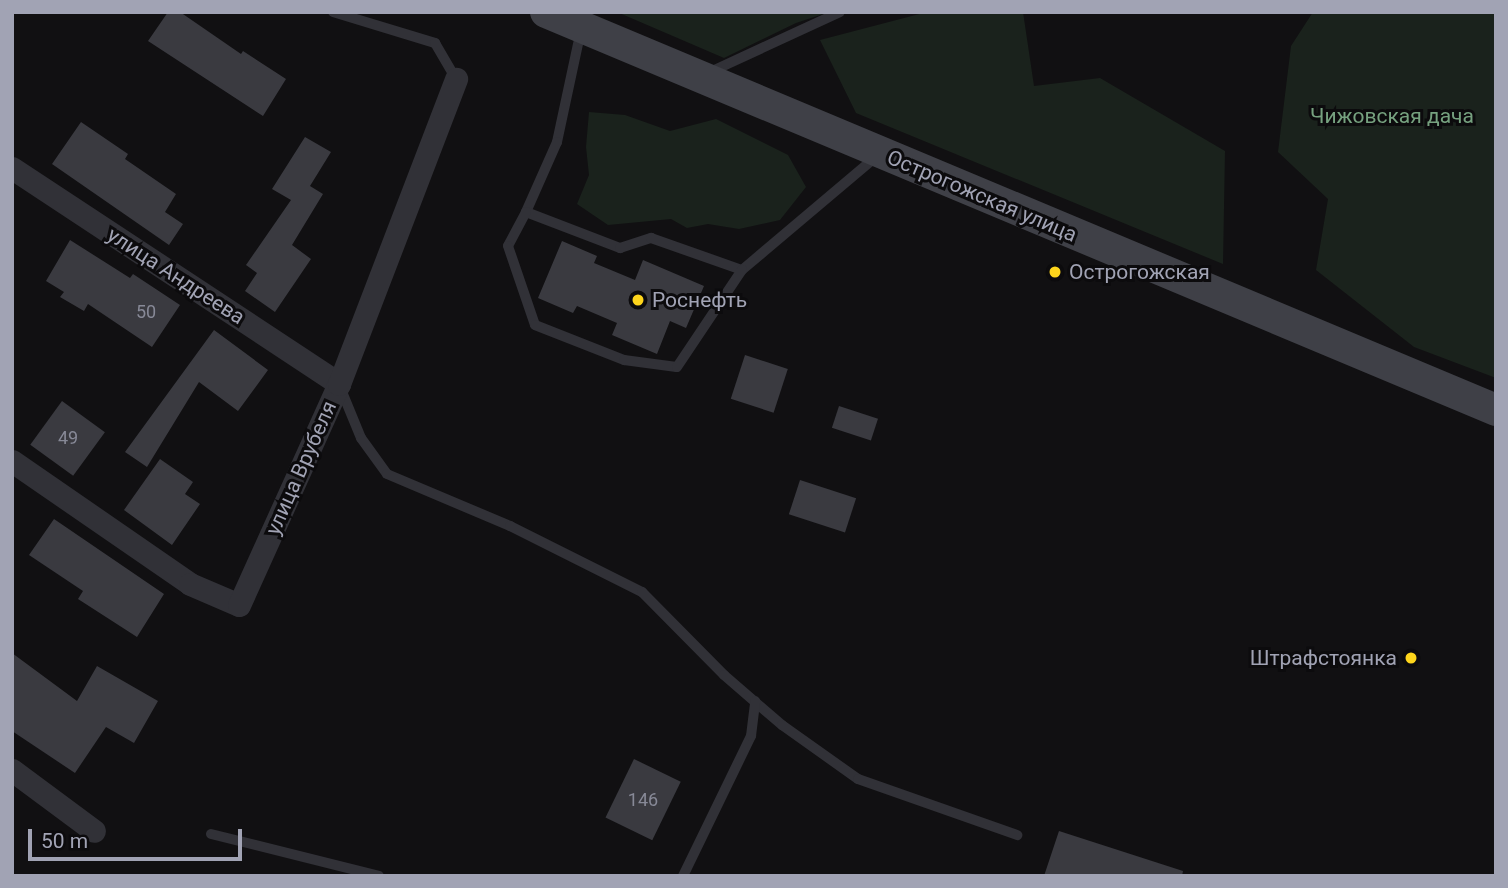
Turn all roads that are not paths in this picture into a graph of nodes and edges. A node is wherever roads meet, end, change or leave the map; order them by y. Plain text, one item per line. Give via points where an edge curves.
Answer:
1 (333, 12) edge
2 (546, 12) edge
3 (839, 12) edge
4 (582, 27) junction
5 (699, 77) junction
6 (456, 79) joint
7 (880, 153) junction
8 (12, 168) edge
9 (526, 212) junction
10 (742, 270) junction
11 (339, 384) junction
12 (1496, 410) edge
13 (12, 461) edge
14 (755, 701) junction
15 (12, 771) edge
16 (94, 831) dead end
17 (211, 834) dead end
18 (1017, 835) dead end
19 (379, 876) edge
20 (683, 876) edge

1 - 6 lane via 435,43
2 - 4 street, Острогожская улица
3 - 5 lane
4 - 5 street, Острогожская улица
4 - 9 lane via 557,142
5 - 7 street, Острогожская улица
6 - 11 street, улица Врубеля
7 - 10 lane
7 - 12 street, Острогожская улица
8 - 11 street, улица Андреева
9 - 10 lane via 620,248 651,238
9 - 10 lane via 508,246 535,325 624,360 677,367
11 - 13 street, улица Врубеля via 239,605 190,583
11 - 14 lane via 360,438 387,474 510,526 642,592
14 - 18 lane via 858,779
14 - 20 lane via 751,736
15 - 16 street
17 - 19 lane

